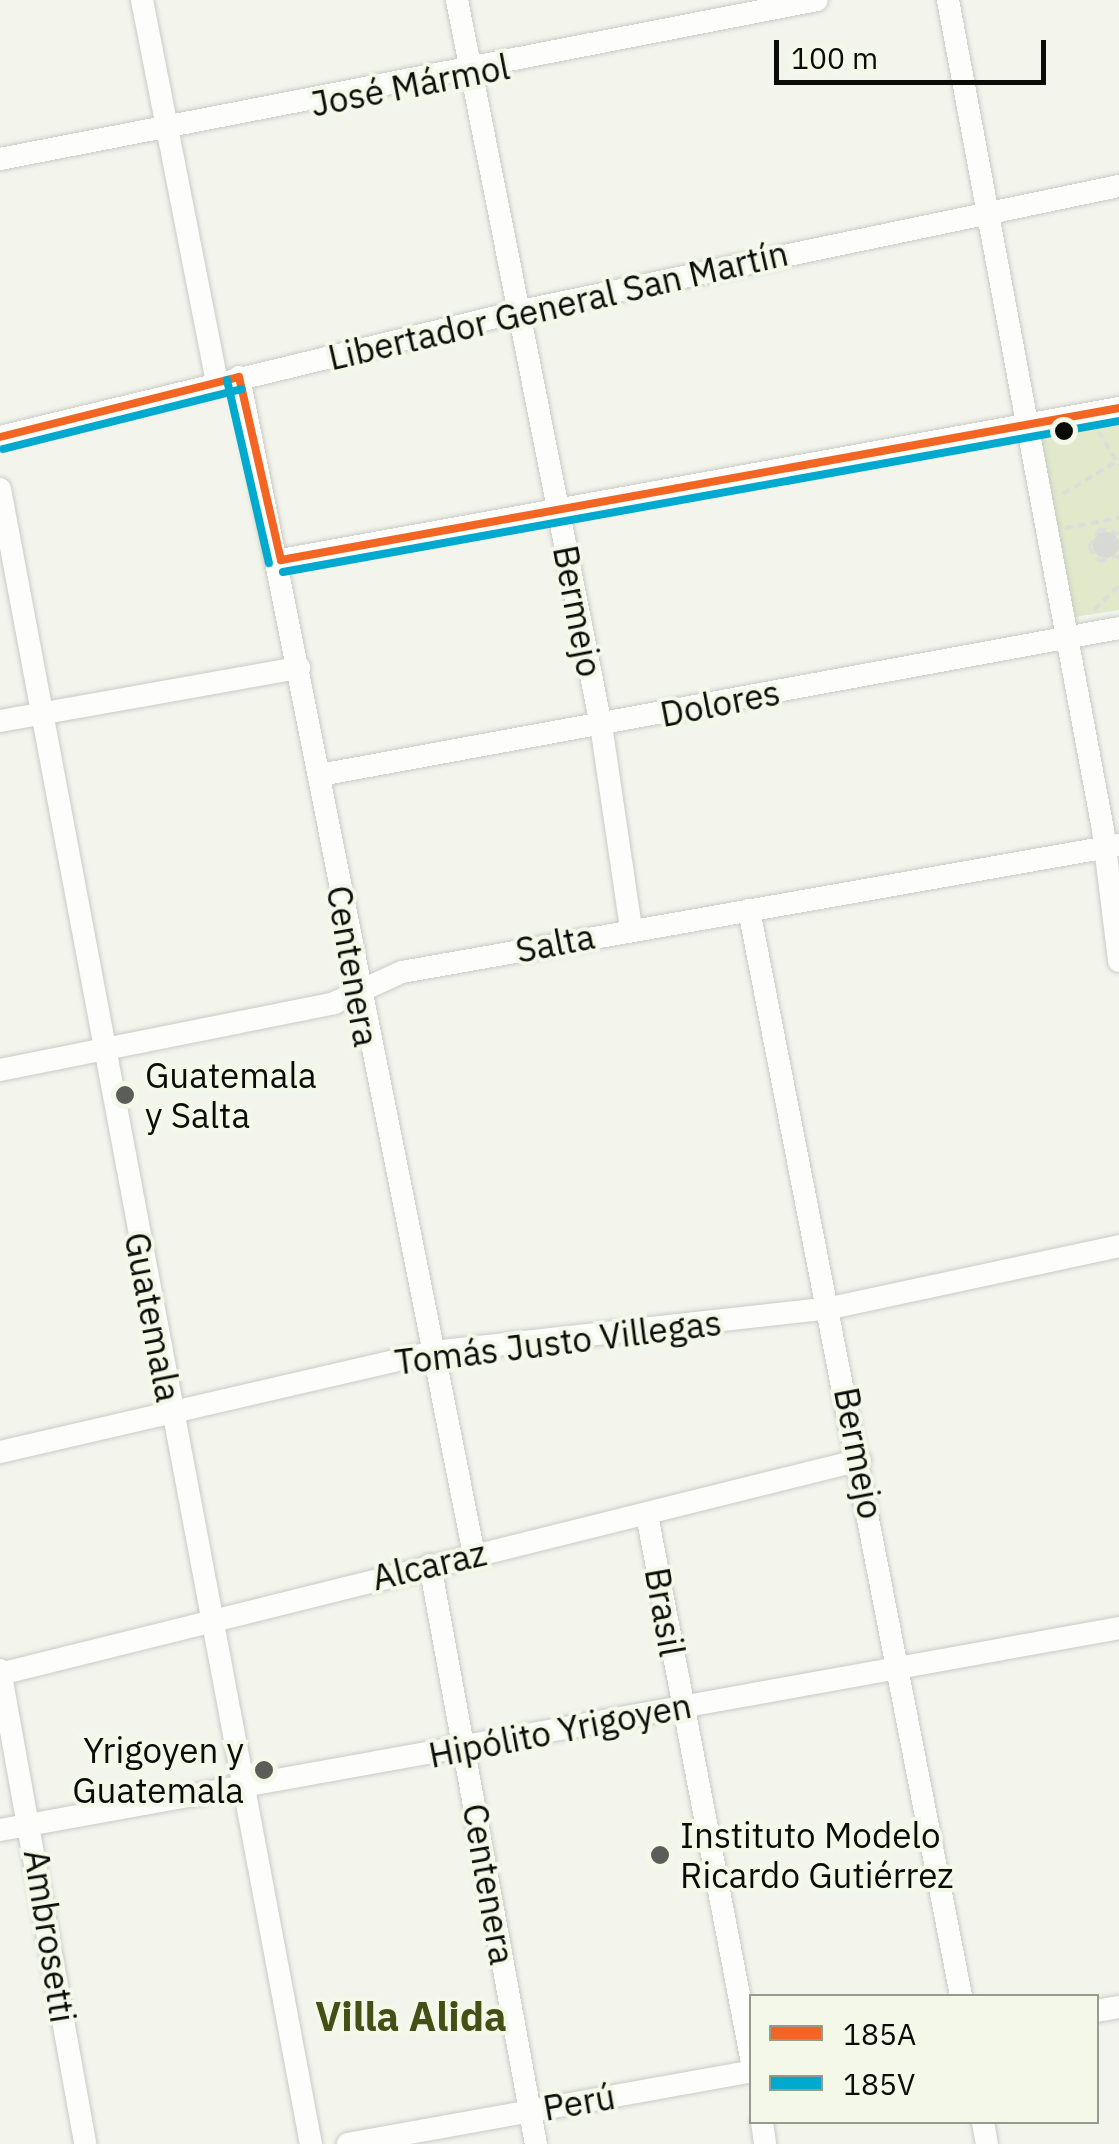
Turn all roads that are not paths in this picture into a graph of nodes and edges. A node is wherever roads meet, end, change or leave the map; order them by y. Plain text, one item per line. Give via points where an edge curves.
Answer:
1 (142, 0) edge
2 (457, 0) edge
3 (817, 0) edge
4 (948, 0) edge
5 (471, 74) junction
6 (169, 130) junction
7 (0, 158) edge
8 (1119, 186) edge
9 (986, 212) junction
10 (521, 311) junction
11 (228, 380) junction
12 (1119, 408) edge
13 (1025, 426) junction
14 (0, 437) edge
15 (0, 488) edge
16 (558, 512) junction
17 (280, 560) junction
18 (1119, 628) edge
19 (1066, 638) junction
20 (298, 668) junction
21 (42, 714) junction
22 (0, 720) edge
23 (600, 725) junction
24 (320, 775) junction
25 (1112, 847) edge
26 (749, 910) junction
27 (630, 929) junction
28 (1119, 961) edge
29 (355, 992) junction
30 (105, 1050) junction
31 (0, 1070) edge
32 (1119, 1246) edge
33 (831, 1308) junction
34 (433, 1352) junction
35 (172, 1412) junction
36 (0, 1452) edge
37 (860, 1460) junction
38 (647, 1515) junction
39 (474, 1554) junction
40 (430, 1565) junction
41 (211, 1617) junction
42 (1119, 1628) edge
43 (0, 1672) edge
44 (900, 1672) junction
45 (682, 1706) junction
46 (464, 1748) junction
47 (243, 1787) junction
48 (32, 1824) junction
49 (0, 1830) edge
50 (961, 1994) edge
51 (749, 2048) edge
52 (749, 2072) edge
53 (530, 2111) junction
54 (85, 2144) edge
55 (311, 2144) edge
56 (348, 2144) edge
57 (536, 2144) edge

1 - 6 street, Centenera
2 - 5 street, Bermejo
3 - 5 street, José Mármol
4 - 9 street
5 - 6 street, José Mármol
5 - 10 street, Bermejo
6 - 7 street, José Mármol
6 - 11 street, Centenera
8 - 9 street, Libertador General San Martín
9 - 10 street, Libertador General San Martín
9 - 13 street
10 - 11 street, Libertador General San Martín
10 - 16 street, Bermejo
11 - 14 street, Libertador General San Martín
11 - 17 street, Centenera
12 - 13 street
13 - 16 street
13 - 19 street
15 - 21 street, Guatemala
16 - 17 street
16 - 23 street, Bermejo
17 - 20 street, Centenera
18 - 19 street, Dolores
19 - 23 street, Dolores
19 - 25 street
20 - 21 street
20 - 24 street, Centenera
21 - 22 street
21 - 30 street, Guatemala
23 - 24 street, Dolores
23 - 27 street, Bermejo
24 - 29 street, Centenera
25 - 26 street, Salta
25 - 28 street
26 - 27 street, Salta
26 - 33 street, Bermejo
27 - 29 street, Salta via 402,972
29 - 30 street, Salta
29 - 34 street, Centenera
30 - 31 street, Salta
30 - 35 street, Guatemala
32 - 33 street, Tomás Justo Villegas
33 - 34 street, Tomás Justo Villegas
33 - 37 street, Bermejo
34 - 35 street, Tomás Justo Villegas
34 - 39 street, Centenera
35 - 36 street, Tomás Justo Villegas
35 - 41 street, Guatemala
37 - 38 street, Alcaraz
37 - 44 street, Bermejo
38 - 39 street, Alcaraz
38 - 45 street, Brasil
39 - 40 street, Alcaraz
40 - 41 street, Alcaraz
40 - 46 street, Centenera
41 - 43 street, Alcaraz
41 - 47 street, Guatemala
42 - 44 street, Hipólito Yrigoyen
43 - 48 street, Ambrosetti
44 - 45 street, Hipólito Yrigoyen
44 - 50 street, Bermejo
45 - 46 street, Hipólito Yrigoyen
45 - 51 street, Brasil
46 - 47 street, Hipólito Yrigoyen
46 - 53 street, Centenera
47 - 48 street, Hipólito Yrigoyen
47 - 55 street, Guatemala
48 - 49 street, Hipólito Yrigoyen
48 - 54 street, Ambrosetti
52 - 53 street, Perú
53 - 56 street, Perú
53 - 57 street, Centenera

